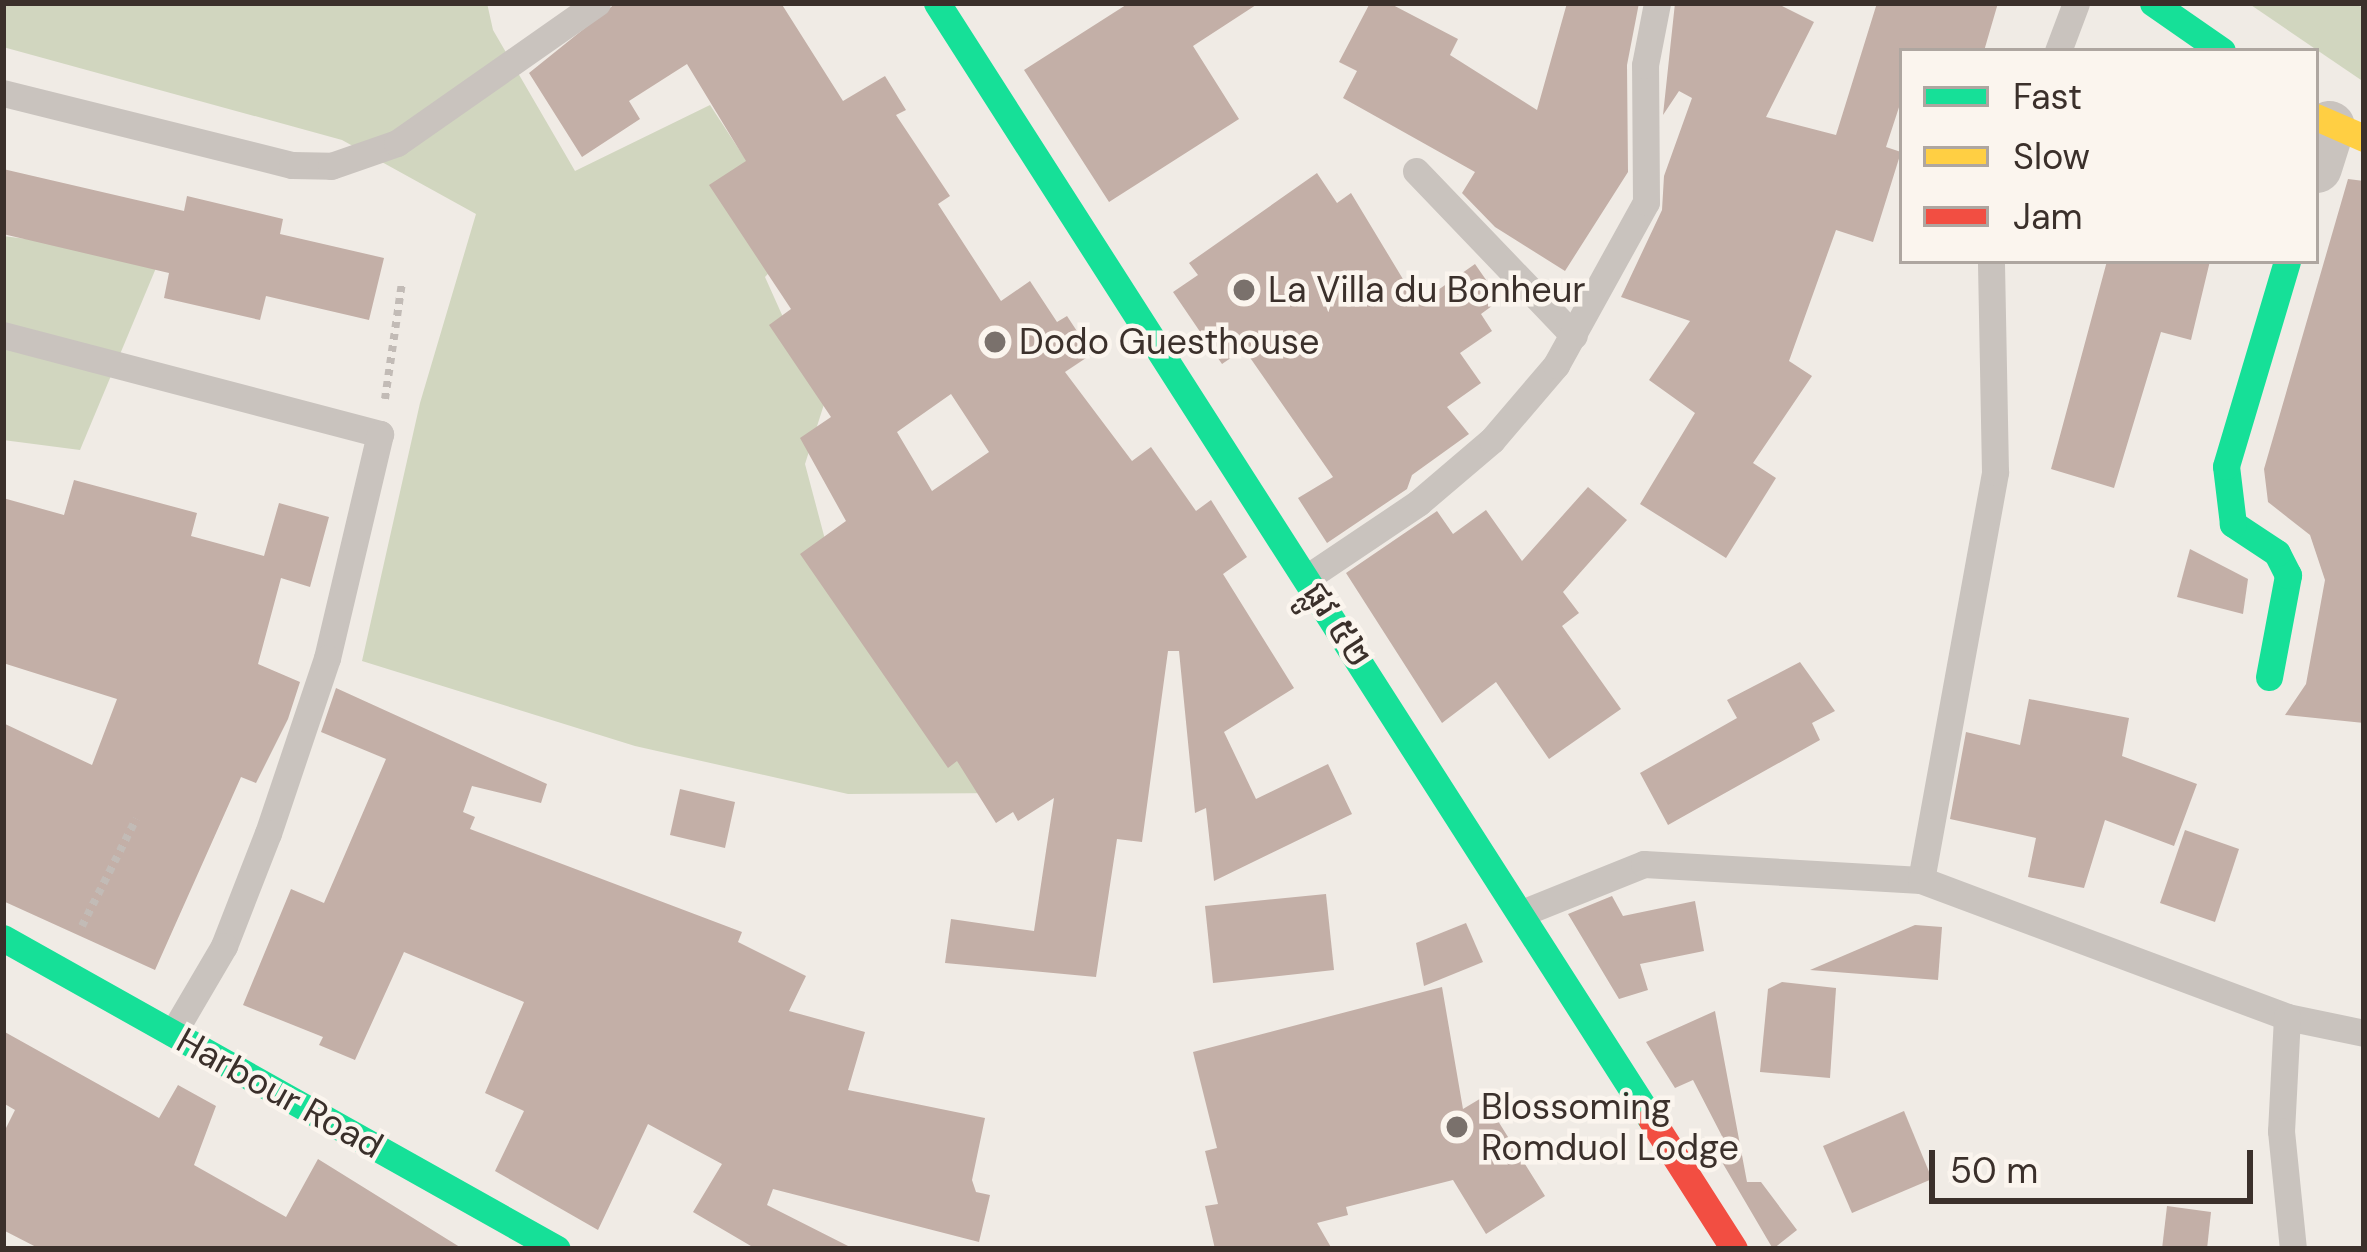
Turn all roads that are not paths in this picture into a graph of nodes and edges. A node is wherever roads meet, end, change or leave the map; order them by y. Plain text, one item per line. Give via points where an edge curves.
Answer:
1 (597, 3) edge
2 (937, 3) edge
3 (1657, 3) edge
4 (2076, 3) edge
5 (2153, 3) edge
6 (2059, 48) edge
7 (2218, 48) edge
8 (3, 93) edge
9 (1416, 171) dead end
10 (1991, 264) edge
11 (2286, 264) edge
12 (3, 335) edge
13 (1574, 336) junction
14 (1308, 578) junction
15 (2270, 677) dead end
16 (1921, 880) junction
17 (1522, 913) junction
18 (3, 938) edge
19 (2287, 1017) junction
20 (173, 1033) junction
21 (2364, 1033) edge
22 (548, 1247) edge
23 (1734, 1249) edge
24 (2293, 1249) edge

1 - 8 lane via 397,142 332,166 292,165
2 - 14 main road, ផ្លូវ ៥២
3 - 13 lane via 1645,65 1646,202
4 - 6 lane
5 - 7 main road
9 - 13 lane
10 - 16 lane via 1995,472
11 - 15 main road via 2226,466 2234,524 2277,553 2288,575
12 - 20 lane via 380,434 327,658 268,833 224,946
13 - 14 lane via 1492,440
14 - 17 main road, ផ្លូវ ៥២
16 - 17 lane via 1644,864
16 - 19 lane
17 - 23 main road, ផ្លូវ ៥២
18 - 20 main road, Harbour Road
19 - 21 lane
19 - 24 lane via 2281,1131
20 - 22 main road, Harbour Road

